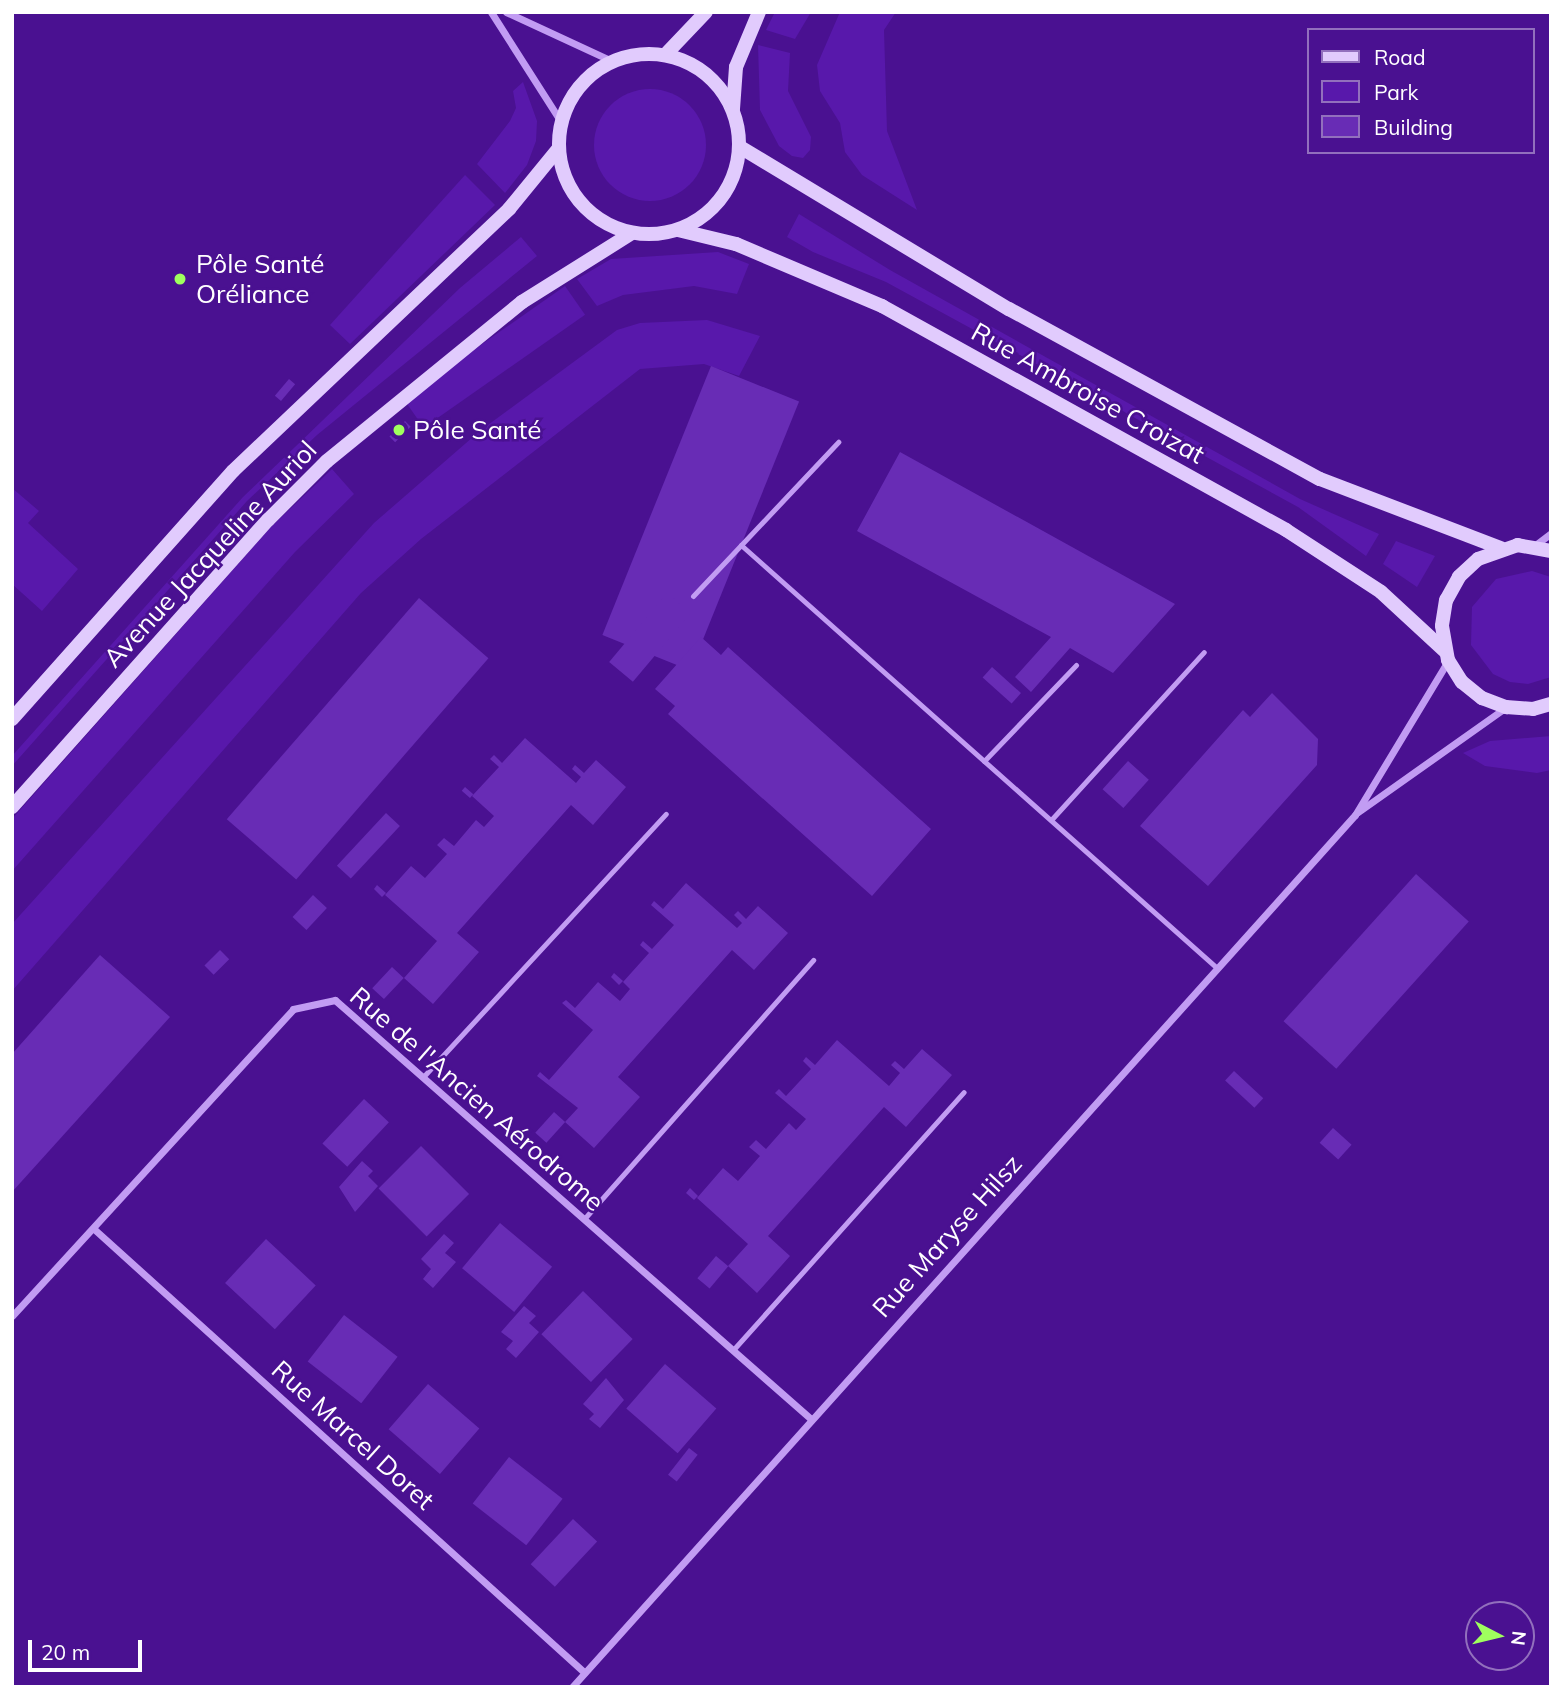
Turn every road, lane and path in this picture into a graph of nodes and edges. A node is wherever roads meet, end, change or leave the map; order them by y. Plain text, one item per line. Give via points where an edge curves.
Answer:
1 (491, 12) edge
2 (506, 12) edge
3 (706, 12) edge
4 (759, 12) edge
5 (665, 55) junction
6 (612, 61) junction
7 (733, 110) junction
8 (562, 122) junction
9 (740, 147) junction
10 (559, 148) junction
11 (678, 230) junction
12 (632, 233) junction
13 (838, 442) dead end
14 (1551, 533) edge
15 (741, 545) junction
16 (1534, 546) junction
17 (1502, 548) junction
18 (1551, 551) edge
19 (693, 596) dead end
20 (1204, 652) dead end
21 (1447, 656) junction
22 (1076, 665) dead end
23 (1551, 704) edge
24 (1506, 707) junction
25 (1532, 709) junction
26 (1551, 711) edge
27 (12, 719) edge
28 (984, 761) junction
29 (12, 807) edge
30 (666, 814) dead end
31 (1355, 815) junction
32 (1051, 820) junction
33 (813, 960) dead end
34 (1217, 968) junction
35 (423, 1077) junction
36 (964, 1092) dead end
37 (584, 1219) junction
38 (94, 1229) junction
39 (12, 1316) edge
40 (733, 1350) junction
41 (811, 1419) junction
42 (584, 1672) junction
43 (572, 1687) edge

1 - 8 street
2 - 6 street
3 - 5 main road
4 - 7 main road via 736,67
5 - 6 main road via 638,54
5 - 7 main road via 706,74
6 - 8 main road via 580,86
7 - 9 main road
8 - 10 main road
9 - 11 main road via 728,189 715,207
9 - 17 main road, Rue Ambroise Croizat via 1009,309 1320,480
10 - 12 main road via 565,177 581,203 604,223
10 - 27 main road, Avenue Jacqueline Auriol via 509,209 233,471
11 - 12 main road
11 - 21 main road, Rue Ambroise Croizat via 736,244 882,306 1286,530 1381,592
12 - 29 main road, Avenue Jacqueline Auriol via 522,302 327,461 268,520
13 - 15 lane
14 - 16 street
15 - 19 lane
15 - 28 lane
16 - 17 main road
16 - 18 main road
17 - 21 main road via 1478,559 1458,577 1446,600 1442,626
20 - 32 lane
21 - 24 main road, Rue Ambroise Croizat via 1462,682 1482,698
21 - 31 street, Rue Maryse Hilsz
22 - 28 lane
23 - 25 main road
24 - 25 main road
24 - 31 street, Rue Maryse Hilsz
25 - 26 main road
28 - 32 lane
30 - 35 lane
31 - 34 street, Rue Maryse Hilsz
32 - 34 lane
33 - 37 lane
34 - 41 street, Rue Maryse Hilsz
35 - 37 street, Rue de l'Ancien Aérodrome
35 - 38 street, Rue de l'Ancien Aérodrome via 335,1000 293,1009
36 - 40 lane
37 - 40 street, Rue de l'Ancien Aérodrome
38 - 39 street, Rue de l'Ancien Aérodrome
38 - 42 street, Rue Marcel Doret
40 - 41 street, Rue de l'Ancien Aérodrome
41 - 42 street, Rue Maryse Hilsz
42 - 43 street, Rue Maryse Hilsz

